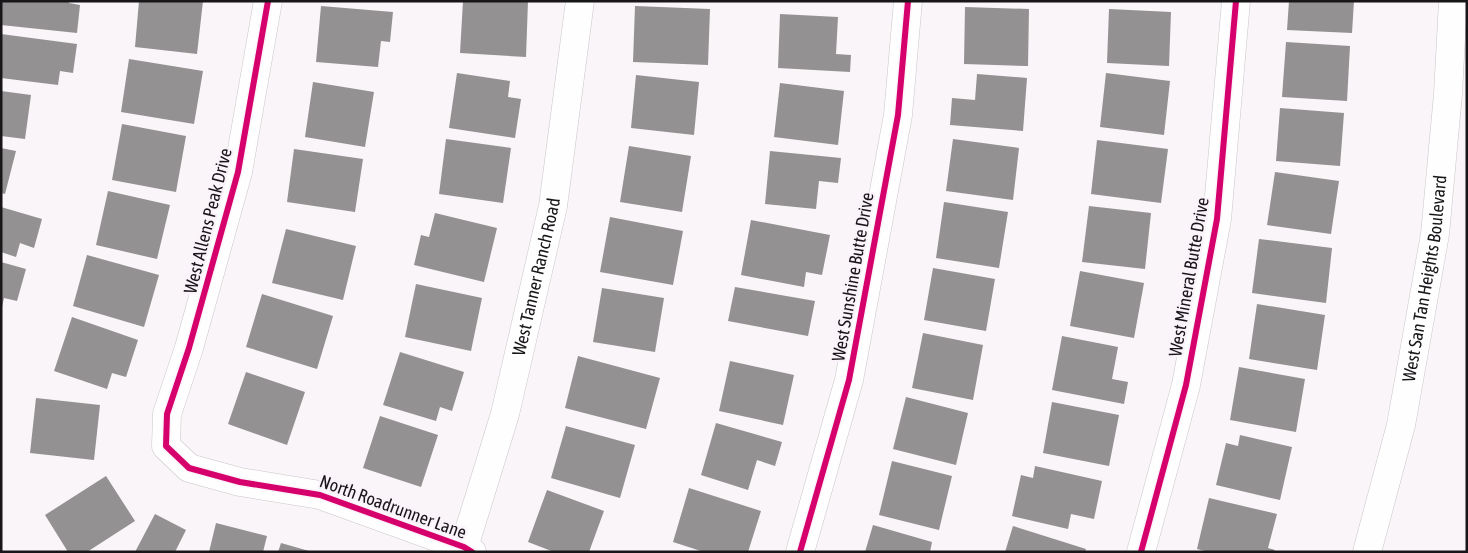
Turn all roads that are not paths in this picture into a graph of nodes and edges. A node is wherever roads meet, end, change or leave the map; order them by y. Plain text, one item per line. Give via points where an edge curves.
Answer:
1 (268, 1) edge
2 (580, 1) edge
3 (908, 1) edge
4 (1236, 1) edge
5 (1453, 1) edge
6 (1457, 95) edge
7 (166, 446) joint
8 (468, 550) edge
9 (800, 552) edge
10 (1141, 552) edge
11 (1367, 552) edge

1 - 7 street, West Allens Peak Drive via 238,172 189,348 167,414
2 - 8 street, West Tanner Ranch Road via 553,206 505,414
3 - 9 street, West Sunshine Butte Drive via 898,115 849,380
4 - 10 street, West Mineral Butte Drive via 1217,219 1186,385
5 - 6 street, West San Tan Heights Boulevard
6 - 11 street, West San Tan Heights Boulevard via 1402,425
7 - 8 street, North Roadrunner Lane via 189,468 240,482 320,495

